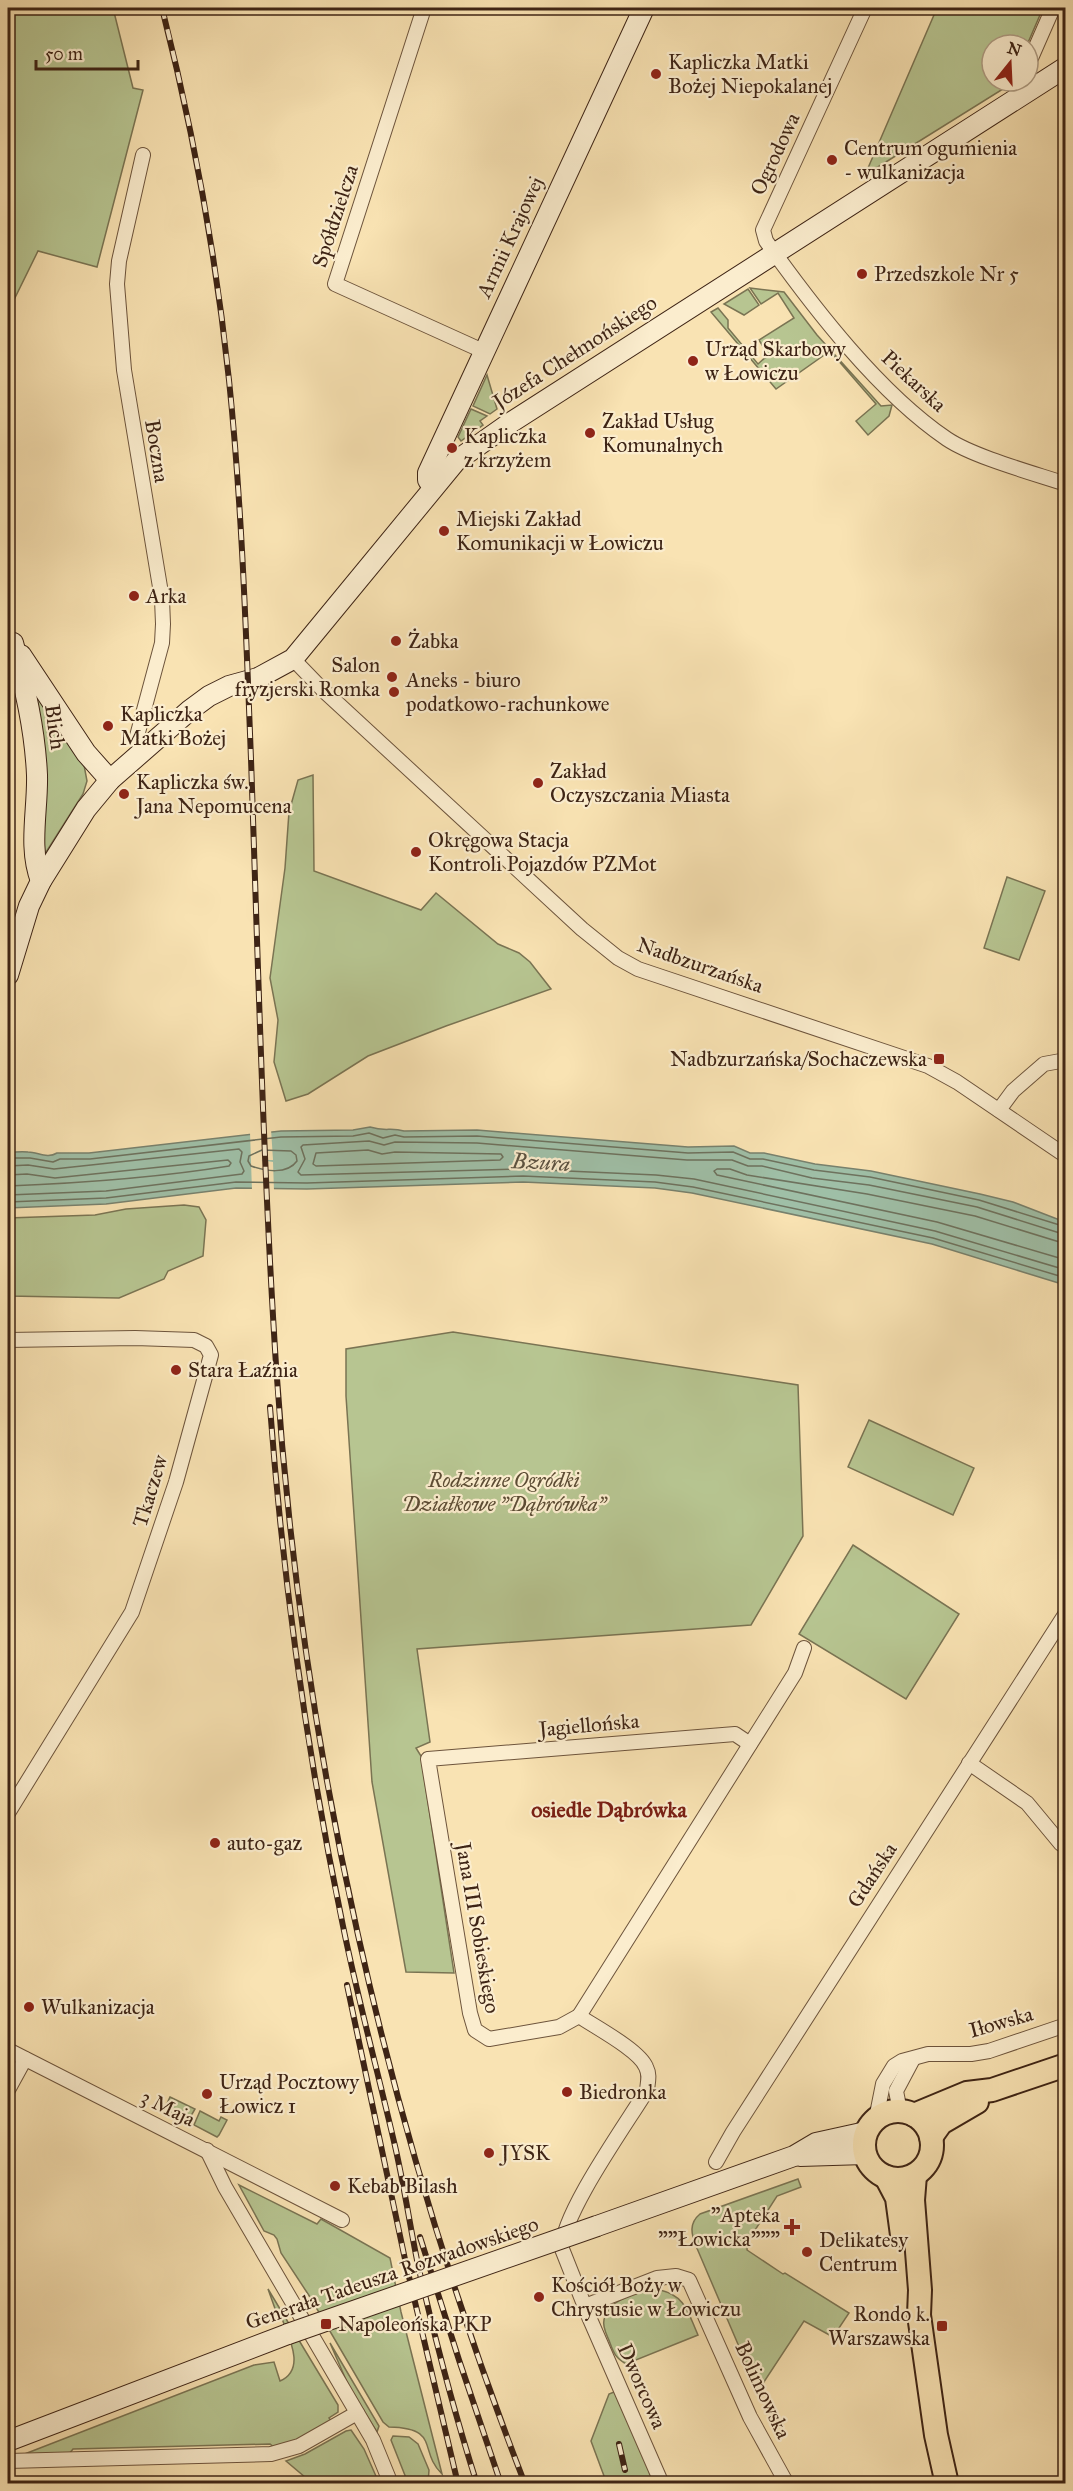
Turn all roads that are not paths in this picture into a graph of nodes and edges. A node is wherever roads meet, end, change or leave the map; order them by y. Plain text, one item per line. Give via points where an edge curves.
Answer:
1 (424, 8) edge
2 (644, 8) edge
3 (865, 8) edge
4 (1053, 8) edge
5 (1040, 38) edge
6 (1065, 67) edge
7 (1040, 79) edge
8 (1014, 93) edge
9 (143, 155) dead end
10 (774, 253) junction
11 (483, 351) junction
12 (1065, 484) edge
13 (433, 487) junction
14 (10, 640) edge
15 (293, 659) junction
16 (31, 683) junction
17 (146, 748) junction
18 (110, 780) junction
19 (41, 881) junction
20 (8, 975) edge
21 (1065, 1060) edge
22 (999, 1110) junction
23 (1065, 1156) edge
24 (8, 1340) edge
25 (1065, 1613) edge
26 (804, 1648) dead end
27 (750, 1744) junction
28 (428, 1759) joint
29 (969, 1763) junction
30 (8, 1813) edge
31 (1064, 1845) edge
32 (579, 2016) junction
33 (1065, 2025) edge
34 (8, 2050) edge
35 (25, 2059) junction
36 (913, 2059) junction
37 (1065, 2065) edge
38 (8, 2090) edge
39 (992, 2090) junction
40 (907, 2113) junction
41 (869, 2135) junction
42 (931, 2137) junction
43 (207, 2150) junction
44 (716, 2162) dead end
45 (915, 2175) junction
46 (886, 2177) junction
47 (342, 2220) dead end
48 (585, 2306) junction
49 (919, 2315) junction
50 (357, 2413) junction
51 (8, 2441) edge
52 (8, 2461) edge
53 (391, 2484) edge
54 (662, 2484) edge
55 (787, 2484) edge
56 (946, 2484) edge

1 - 11 street, Spółdzielcza via 335,284
2 - 11 street, Armii Krajowej
3 - 10 street, Ogrodowa via 763,230
4 - 5 street
6 - 7 street, Józefa Chełmońskiego
8 - 10 street, Józefa Chełmońskiego
9 - 17 street, Boczna via 117,284 124,370 162,608 162,643 137,736
10 - 12 street, Piekarska via 830,326 869,368 948,440
10 - 13 street, Józefa Chełmońskiego via 497,431 456,461
11 - 13 street, Armii Krajowej via 428,473
13 - 15 street, Józefa Chełmońskiego
14 - 16 street, Blich
15 - 17 street, Józefa Chełmońskiego via 258,678 216,691
15 - 22 street, Nadbzurzańska via 618,958 661,977 922,1063
16 - 18 street, Blich
16 - 19 street, Blich via 37,806 34,847
17 - 18 street, Józefa Chełmońskiego
18 - 19 street, Józefa Chełmońskiego via 69,834
19 - 20 street, Józefa Chełmońskiego via 29,906
21 - 22 street via 1044,1064 1013,1091
22 - 23 street, Nadbzurzańska
24 - 30 street, Tkaczew via 194,1340 206,1346 211,1355 176,1482 132,1612
25 - 29 street, Gdańska
26 - 27 street via 795,1673
27 - 28 street, Jagiellońska via 735,1734
27 - 32 street
28 - 32 street, Jana III Sobieskiego via 475,2030 489,2039 559,2027
29 - 31 street via 1027,1803
29 - 44 street, Gdańska
32 - 48 street, Dworcowa via 634,2054 645,2064 649,2077 647,2090 582,2195 562,2240 565,2258
33 - 36 street, Iłowska via 989,2051 928,2054
34 - 35 street, 3 Maja
35 - 38 street
35 - 43 street, 3 Maja
36 - 40 street via 896,2091
36 - 41 street, Iłowska via 894,2066 888,2075 880,2090
37 - 39 main road
39 - 40 main road via 967,2092
39 - 42 main road via 941,2123
40 - 41 main road via 891,2112
40 - 42 main road via 922,2121
41 - 46 main road via 872,2168
41 - 51 street, Generała Tadeusza Rozwadowskiego, bridge via 816,2143 794,2156 288,2334
42 - 45 main road via 927,2163
43 - 47 street, 3 Maja
43 - 50 street
45 - 46 main road
45 - 49 main road
46 - 49 main road via 897,2199 908,2275
48 - 54 street, Dworcowa
48 - 55 street, Bolimowska via 657,2278 676,2276 689,2280 750,2416
49 - 56 main road
50 - 52 street via 299,2446 271,2454
50 - 53 street

